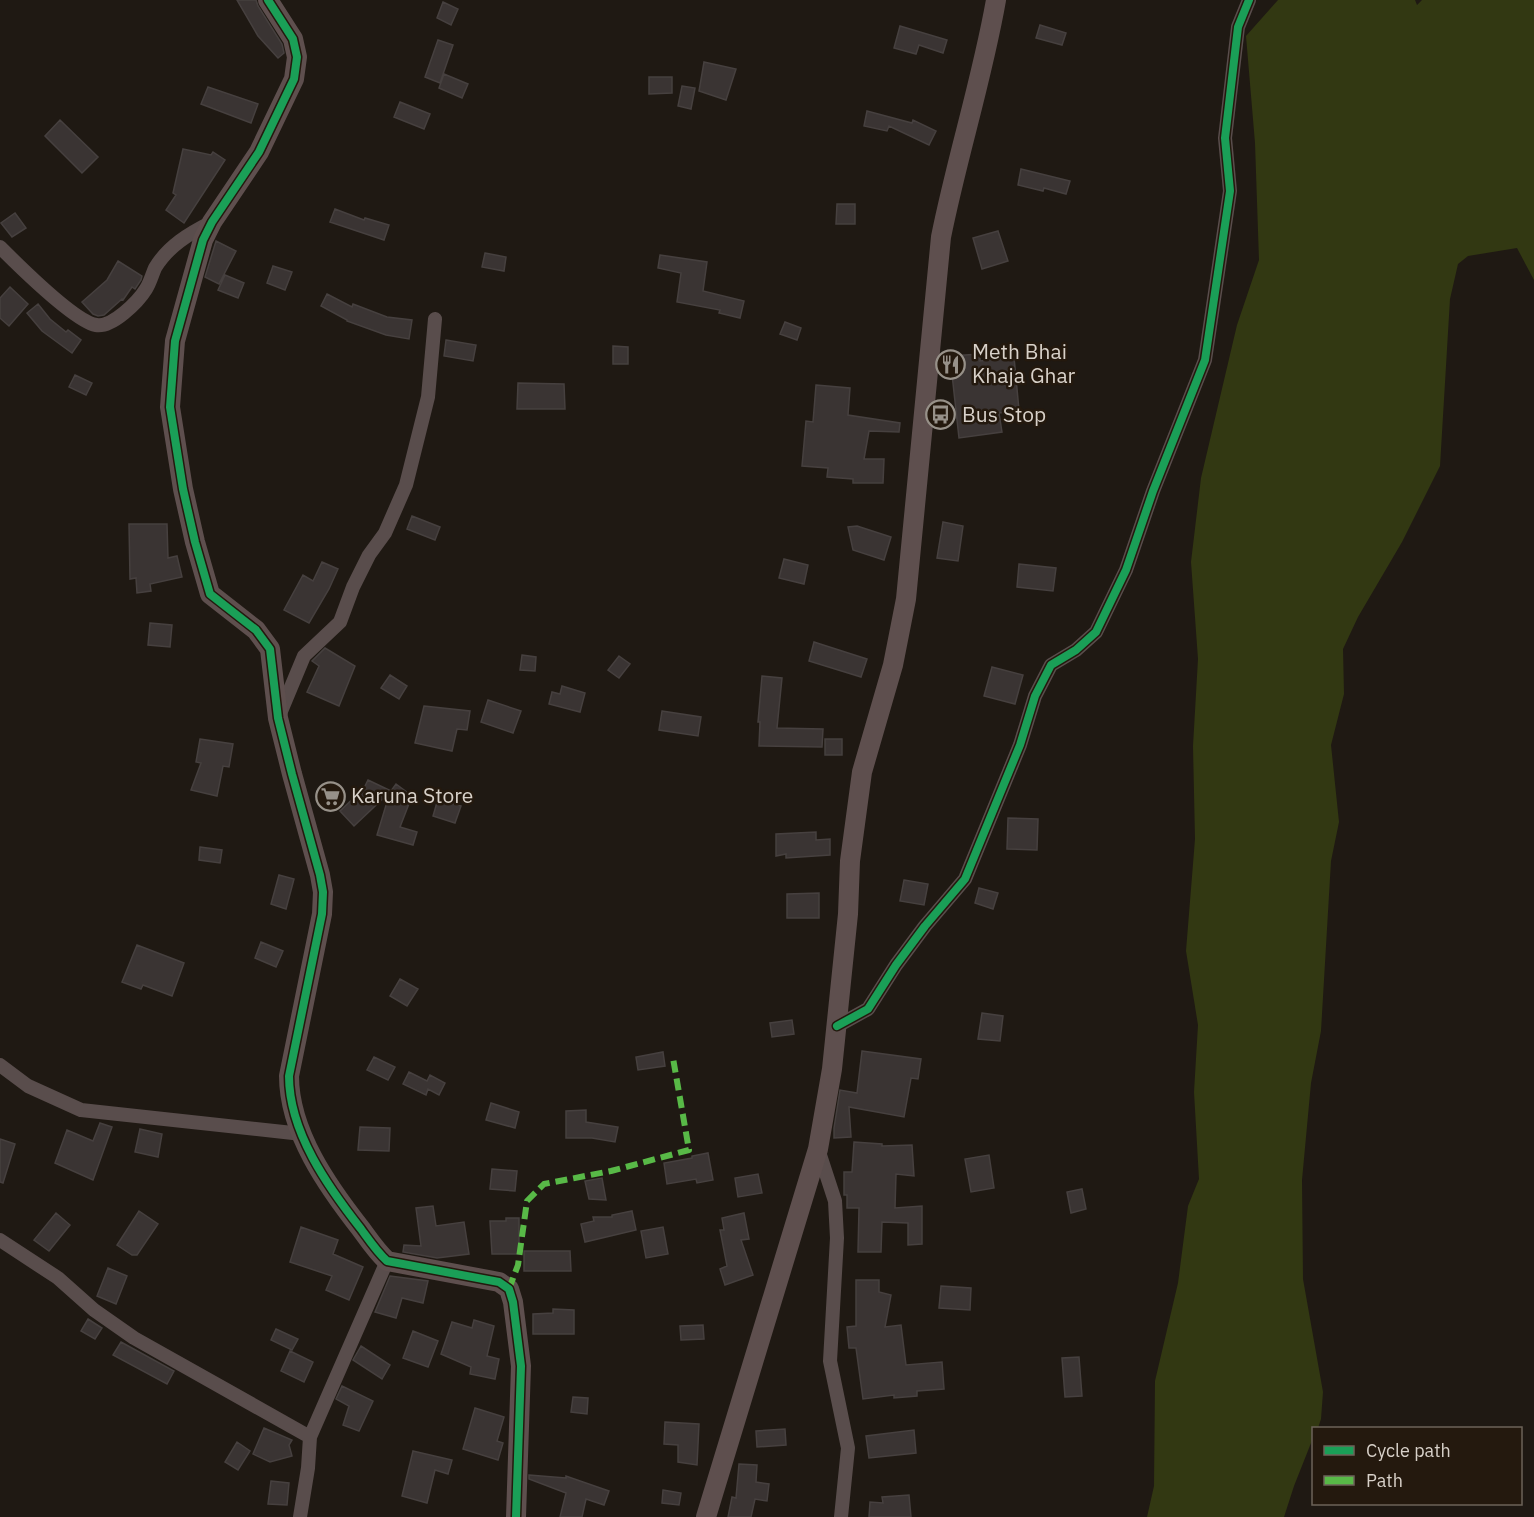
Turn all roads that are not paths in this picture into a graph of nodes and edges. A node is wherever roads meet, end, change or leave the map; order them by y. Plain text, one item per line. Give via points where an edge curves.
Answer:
1 (268, 0) edge
2 (996, 0) edge
3 (1249, 0) edge
4 (212, 222) junction
5 (0, 247) edge
6 (435, 319) dead end
7 (278, 718) junction
8 (837, 1026) junction
9 (0, 1065) edge
10 (302, 1134) junction
11 (818, 1149) junction
12 (0, 1240) edge
13 (387, 1261) junction
14 (310, 1437) junction
15 (300, 1517) edge
16 (516, 1517) edge
17 (706, 1517) edge
18 (841, 1517) edge

1 - 4 street via 293,39 297,57 294,79 259,152
2 - 8 street via 941,237 906,599 893,665 862,772 850,861
3 - 8 street via 1238,27 1226,138 1230,191 1205,360 1126,570 1096,632 1051,665 1035,696 1020,745 965,879 925,926 868,1009
4 - 5 street via 188,234 168,252 145,291 114,322 97,326 75,316
4 - 7 street via 203,240 175,341 170,407 175,447 210,594 264,637 270,649
6 - 7 street via 428,397 406,485 385,533 353,587 340,622 304,656
7 - 10 street via 323,892 322,914 289,1076 292,1108
8 - 11 street
9 - 10 street via 28,1086 81,1110
10 - 13 street via 331,1191
11 - 17 street
11 - 18 street via 835,1201 837,1239 830,1361 848,1448
12 - 14 street via 58,1278 134,1338
13 - 14 street
13 - 16 street via 499,1282 509,1289 521,1366
14 - 15 street

